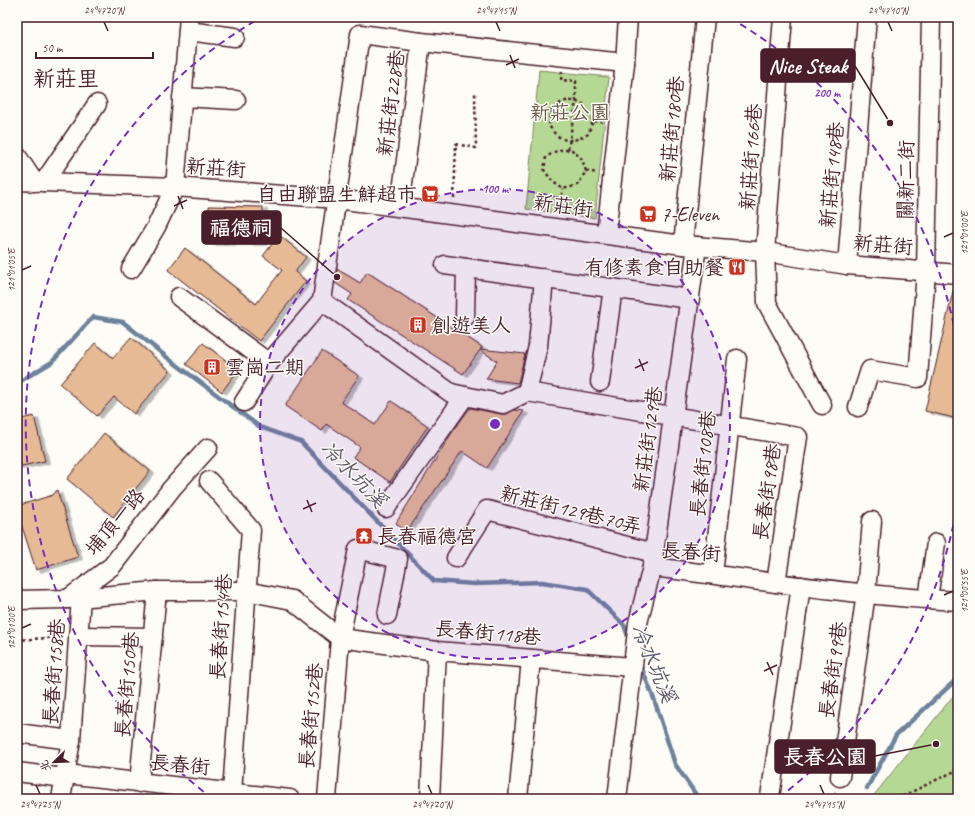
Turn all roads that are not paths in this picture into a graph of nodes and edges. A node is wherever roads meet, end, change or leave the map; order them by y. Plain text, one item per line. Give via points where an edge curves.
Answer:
1 (628, 17) edge
2 (705, 17) edge
3 (783, 17) edge
4 (867, 17) edge
5 (931, 17) edge
6 (188, 24) edge
7 (235, 37) dead end
8 (421, 42) junction
9 (625, 63) junction
10 (182, 97) junction
11 (236, 100) dead end
12 (96, 104) dead end
13 (17, 156) edge
14 (32, 182) edge
15 (175, 187) junction
16 (337, 199) junction
17 (400, 207) junction
18 (606, 234) junction
19 (690, 246) junction
20 (765, 252) junction
21 (445, 265) dead end
22 (847, 265) junction
23 (466, 268) junction
24 (131, 269) dead end
25 (926, 271) junction
26 (958, 274) edge
27 (544, 278) junction
28 (613, 288) junction
29 (179, 297) dead end
30 (690, 299) junction
31 (322, 301) junction
32 (465, 317) dead end
33 (737, 359) dead end
34 (269, 363) junction
35 (600, 382) dead end
36 (527, 392) junction
37 (465, 396) junction
38 (244, 402) dead end
39 (822, 405) dead end
40 (858, 407) dead end
41 (673, 416) junction
42 (730, 426) junction
43 (208, 448) dead end
44 (209, 481) dead end
45 (386, 508) dead end
46 (872, 521) dead end
47 (936, 543) dead end
48 (456, 558) dead end
49 (653, 560) junction
50 (713, 574) junction
51 (776, 583) junction
52 (801, 586) junction
53 (157, 591) junction
54 (246, 591) junction
55 (866, 593) junction
56 (74, 598) junction
57 (928, 599) junction
58 (17, 600) edge
59 (958, 601) edge
60 (387, 615) dead end
61 (78, 636) junction
62 (153, 637) junction
63 (340, 638) junction
64 (437, 651) junction
65 (531, 659) junction
66 (632, 667) junction
67 (17, 733) edge
68 (71, 740) junction
69 (17, 772) edge
70 (65, 776) junction
71 (840, 777) dead end
72 (140, 783) junction
73 (163, 792) edge
74 (232, 792) junction
75 (263, 797) edge
76 (770, 797) dead end
77 (61, 799) edge
78 (290, 799) edge
79 (326, 799) edge
80 (430, 799) edge
81 (518, 799) edge
82 (617, 799) edge

1 - 9 street
2 - 19 street, 新莊街180巷
3 - 20 street, 新莊街166巷
4 - 22 street, 新莊街148巷
5 - 25 street, 關新二街
6 - 7 street
6 - 10 street
8 - 9 street, 新莊街228巷
8 - 16 street via 360,34
8 - 17 street, 新莊街228巷
9 - 18 street
10 - 11 street
10 - 15 street
12 - 14 street
13 - 14 street
14 - 15 street, 新莊街
15 - 16 street, 新莊街
15 - 24 street via 156,227
16 - 17 street, 新莊街
16 - 31 street
17 - 18 street, 新莊街
18 - 19 street, 新莊街
19 - 20 street, 新莊街
19 - 30 street, 新莊街129巷
20 - 22 street, 新莊街
20 - 39 street, 新莊街166巷 via 767,303
21 - 23 street
22 - 25 street, 新莊街
23 - 27 street
23 - 32 street
25 - 26 street, 新莊街
25 - 40 street, 關新二街 via 918,378 870,370
27 - 28 street
27 - 36 street via 538,346
28 - 30 street
28 - 35 street
29 - 34 street
30 - 41 street, 新莊街129巷
31 - 34 street
31 - 37 street via 451,393
33 - 42 street, 長春街108巷
34 - 38 street
36 - 37 street via 503,404
36 - 41 street, 長春街98巷
37 - 45 street
41 - 42 street, 長春街98巷
41 - 49 street, 新莊街129巷
42 - 50 street, 長春街108巷
42 - 51 street, 長春街98巷 via 798,437
43 - 56 street, 埔頂一路 via 172,488 112,566
44 - 54 street, 長春街154巷 via 251,530
46 - 55 street, 長春街99巷
47 - 57 street
48 - 49 street, 新莊街129巷70弄 via 487,510
49 - 50 street, 長春街
49 - 66 street, 長春街 via 638,623
50 - 51 street, 長春街
51 - 52 street, 長春街
52 - 55 street, 長春街
52 - 76 street
53 - 54 street
53 - 56 street
53 - 62 street, 長春街150巷
54 - 63 street via 292,600
54 - 74 street, 長春街154巷
55 - 57 street, 長春街
55 - 71 street, 長春街99巷
56 - 58 street
56 - 61 street, 長春街158巷
57 - 59 street, 長春街
60 - 63 street, 長春街152巷 via 398,559 358,549
61 - 62 street
61 - 68 street, 長春街158巷
62 - 72 street, 長春街150巷
63 - 64 street, 長春街118巷
63 - 79 street, 長春街152巷
64 - 65 street, 長春街118巷
64 - 80 street
65 - 66 street, 長春街118巷
65 - 81 street
66 - 82 street, 長春街
67 - 68 street
68 - 70 street, 長春街158巷
69 - 70 street, 長春街
70 - 72 street, 長春街
70 - 77 street, 長春街158巷
72 - 73 street, 長春街
73 - 74 street, 長春街
74 - 75 street, 長春街
75 - 78 street, 長春街

